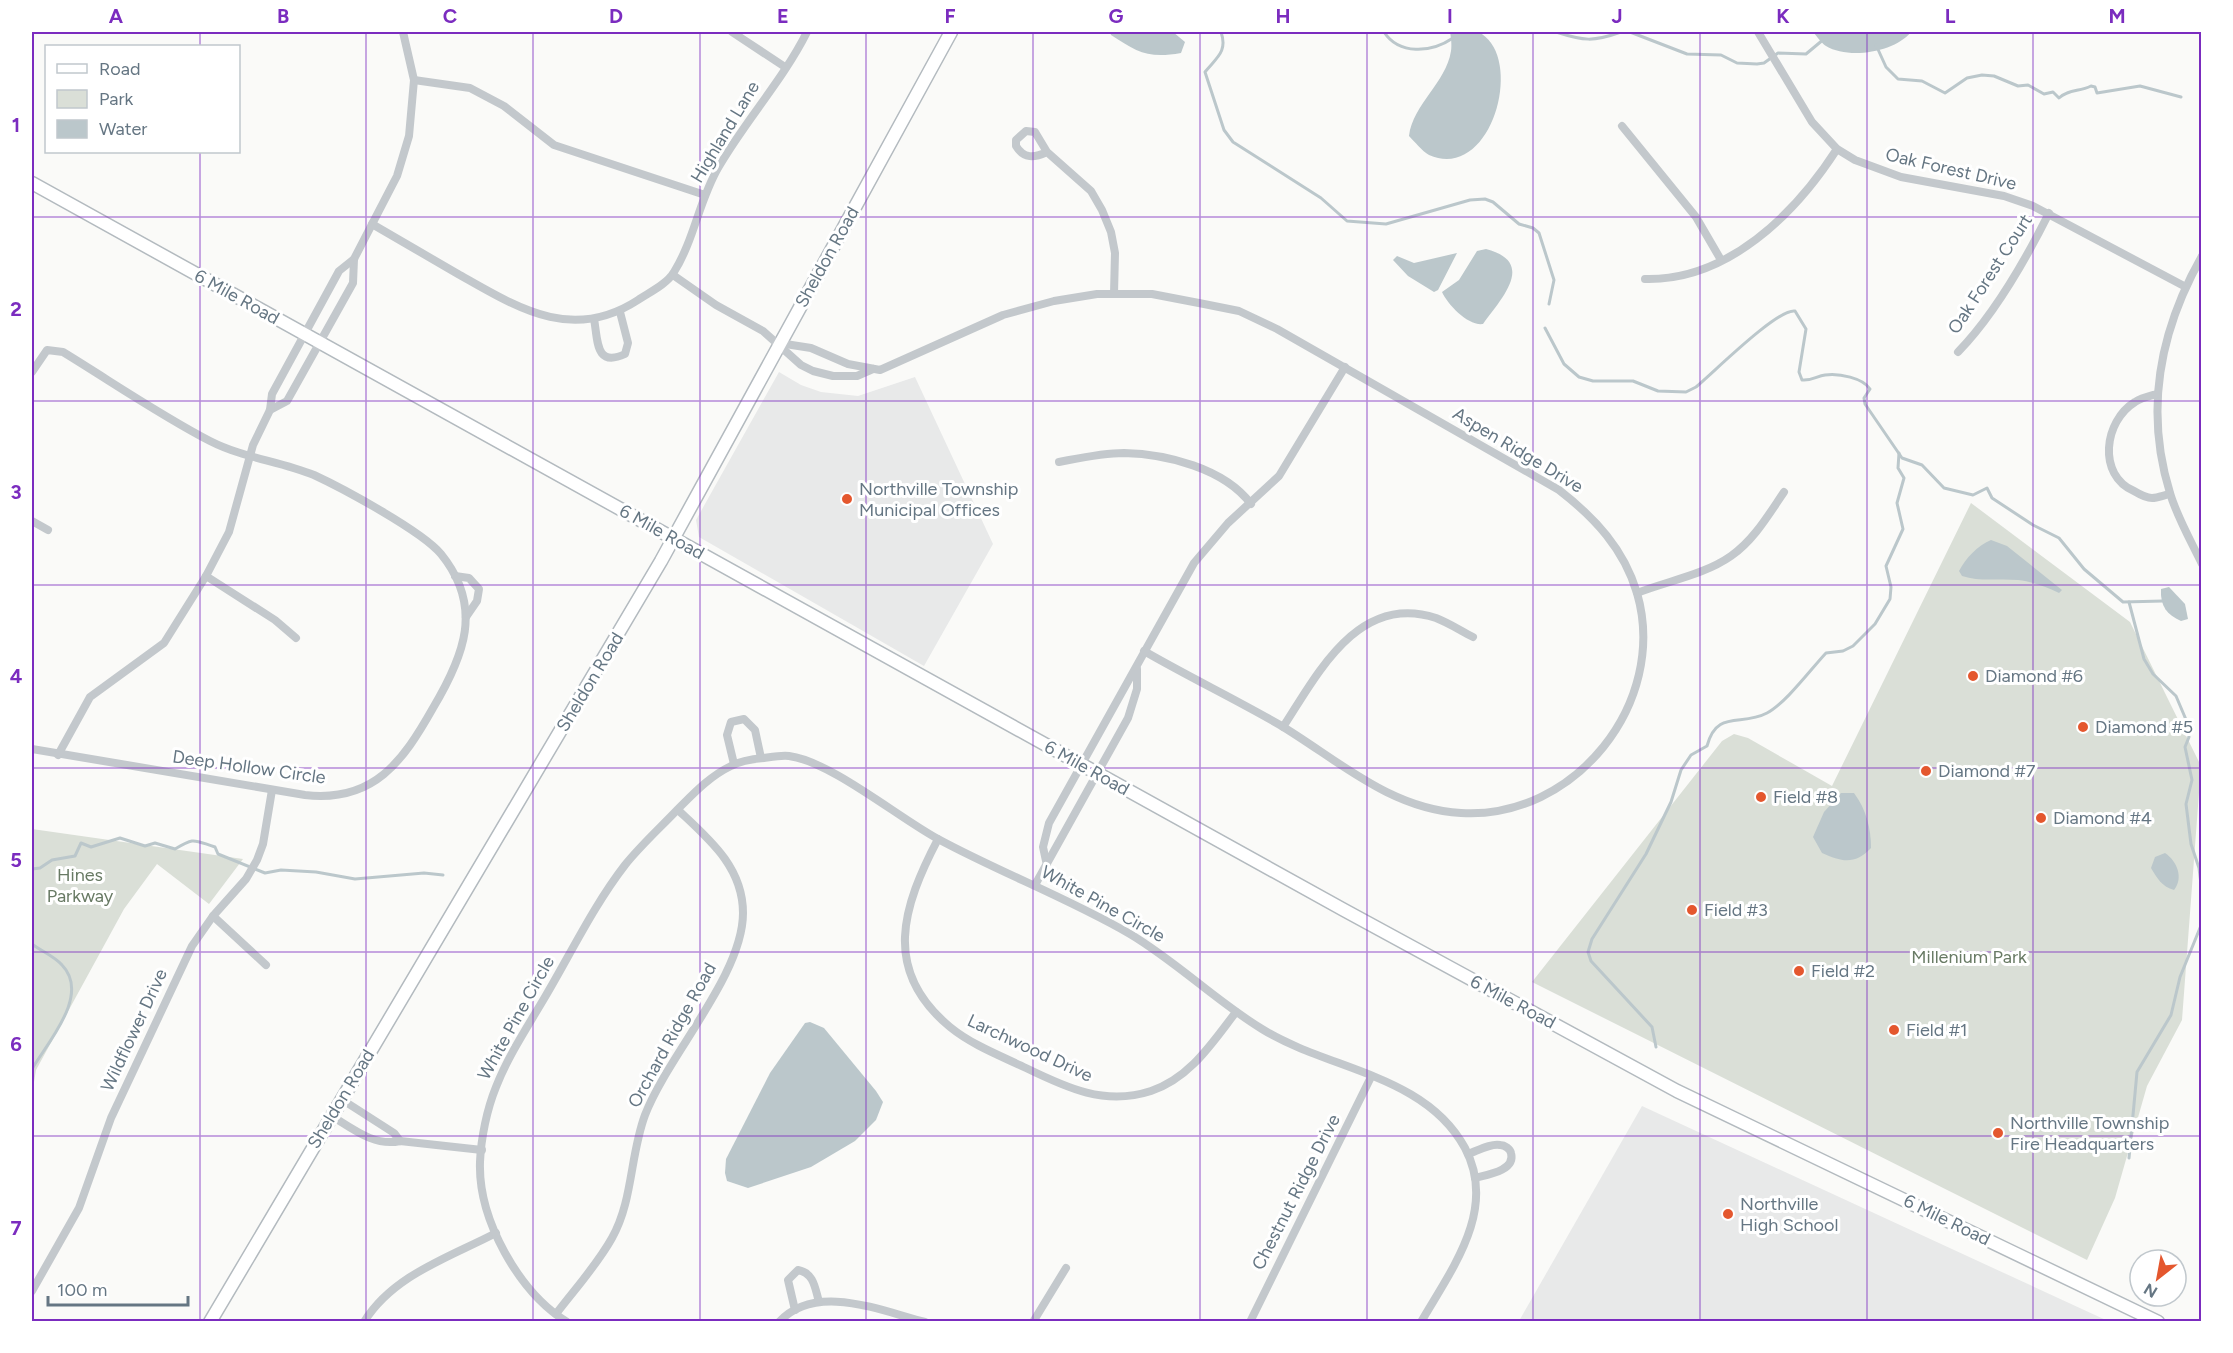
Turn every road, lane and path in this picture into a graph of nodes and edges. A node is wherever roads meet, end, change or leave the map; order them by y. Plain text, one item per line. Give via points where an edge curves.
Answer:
1 (403, 32) edge
2 (732, 32) edge
3 (807, 32) edge
4 (951, 32) edge
5 (1758, 32) edge
6 (784, 67) junction
7 (414, 80) junction
8 (1622, 126) dead end
9 (1837, 150) junction
10 (1047, 152) dead end
11 (32, 183) edge
12 (705, 195) junction
13 (2049, 213) junction
14 (372, 225) junction
15 (2202, 256) edge
16 (354, 259) junction
17 (1721, 260) junction
18 (673, 275) junction
19 (1645, 279) dead end
20 (2184, 286) junction
21 (1114, 294) junction
22 (620, 312) junction
23 (594, 319) junction
24 (305, 334) junction
25 (320, 343) junction
26 (779, 343) junction
27 (1958, 352) dead end
28 (1345, 368) junction
29 (873, 369) junction
30 (32, 372) edge
31 (2157, 394) junction
32 (270, 410) junction
33 (250, 456) junction
34 (1059, 462) dead end
35 (1784, 492) dead end
36 (2170, 494) junction
37 (1251, 504) junction
38 (32, 521) edge
39 (48, 530) dead end
40 (672, 538) junction
41 (2202, 564) edge
42 (206, 576) junction
43 (455, 576) junction
44 (1637, 593) junction
45 (466, 617) junction
46 (1473, 637) dead end
47 (296, 638) dead end
48 (1144, 651) junction
49 (1137, 669) junction
50 (1283, 727) junction
51 (32, 749) edge
52 (58, 755) junction
53 (761, 758) junction
54 (734, 764) junction
55 (1081, 764) junction
56 (1097, 773) junction
57 (272, 790) junction
58 (678, 810) junction
59 (938, 838) junction
60 (1046, 861) junction
61 (1035, 885) junction
62 (213, 916) junction
63 (266, 966) dead end
64 (1236, 1012) junction
65 (1371, 1077) junction
66 (340, 1098) junction
67 (330, 1115) junction
68 (400, 1142) junction
69 (482, 1150) junction
70 (1468, 1154) junction
71 (1475, 1178) junction
72 (496, 1233) junction
73 (1066, 1268) dead end
74 (32, 1291) edge
75 (819, 1302) junction
76 (795, 1310) junction
77 (556, 1314) junction
78 (210, 1322) edge
79 (364, 1322) edge
80 (567, 1322) edge
81 (779, 1322) edge
82 (925, 1322) edge
83 (1033, 1322) edge
84 (1250, 1322) edge
85 (1421, 1322) edge
86 (2158, 1322) edge

1 - 7 street
2 - 6 street
3 - 6 street, Highland Lane
4 - 26 street, Sheldon Road
5 - 9 street, Oak Forest Drive via 1812,122
6 - 12 street, Highland Lane via 718,168
7 - 12 street via 470,88 504,106 554,145
7 - 14 street via 409,136 397,176
8 - 17 street via 1696,217
9 - 13 street, Oak Forest Drive via 1881,171 2004,196
9 - 17 street via 1818,179 1780,221 1754,242
10 - 21 street via 1091,190 1102,210 1115,253
11 - 24 street, 6 Mile Road
12 - 18 street, Highland Lane via 690,241
13 - 20 street, Oak Forest Drive
13 - 27 street, Oak Forest Court via 1974,336
14 - 16 street
14 - 23 street, Highland Lane via 527,310 572,320
15 - 20 street
16 - 24 street via 339,271
16 - 25 street via 353,283
17 - 19 street via 1668,279
18 - 22 street, Highland Lane
18 - 26 street
20 - 31 street via 2168,328
21 - 28 street, Aspen Ridge Drive via 1152,294 1239,311
21 - 29 street, Aspen Ridge Drive via 1054,301 1003,315 890,367
22 - 23 street, Highland Lane
22 - 23 street via 628,343 625,354 615,359 600,352
24 - 25 street, 6 Mile Road
24 - 32 street via 272,394
25 - 32 street via 287,401
25 - 40 street, 6 Mile Road
26 - 29 street, Aspen Ridge Drive via 811,348 848,364
26 - 29 street, Aspen Ridge Drive via 801,365 832,376 857,376
26 - 40 street, Sheldon Road
28 - 37 street via 1290,461
28 - 44 street, Aspen Ridge Drive via 1567,496 1590,514 1609,537
30 - 33 street, Deep Hollow Circle via 48,350 63,352 211,442
31 - 36 street via 2160,446
31 - 36 street via 2134,402 2118,420 2109,436 2108,456 2114,473 2128,489 2150,498
32 - 33 street
33 - 42 street via 229,532
33 - 43 street, Deep Hollow Circle via 313,475 409,528 441,554
34 - 37 street via 1123,453 1171,460 1223,480
35 - 44 street via 1756,532 1731,556 1706,570
36 - 41 street
37 - 48 street via 1228,523 1194,563
38 - 39 street
40 - 55 street, 6 Mile Road
40 - 66 street, Sheldon Road
42 - 47 street
42 - 52 street via 164,643 90,697
43 - 45 street, Deep Hollow Circle
43 - 45 street, Deep Hollow Circle via 469,578 478,589 477,601
44 - 50 street, Aspen Ridge Drive via 1642,622 1641,658 1634,694 1621,722 1585,769 1525,804 1473,814 1418,806 1347,771
45 - 57 street, Deep Hollow Circle via 464,643 456,668 413,743 389,772 365,786 334,795
46 - 50 street via 1419,614 1400,614 1369,623 1340,644
48 - 49 street
48 - 50 street, Aspen Ridge Drive
49 - 55 street, White Pine Circle via 1124,684
49 - 56 street via 1137,689 1128,718
51 - 52 street, Deep Hollow Circle
52 - 57 street, Deep Hollow Circle
53 - 54 street, White Pine Circle
53 - 54 street via 754,730 744,719 731,722 727,735
53 - 59 street, White Pine Circle via 789,756 827,769
54 - 58 street, White Pine Circle via 713,777
55 - 56 street, 6 Mile Road
55 - 60 street, White Pine Circle via 1049,823 1043,847
56 - 60 street via 1055,852
56 - 86 street, 6 Mile Road via 1677,1090
57 - 62 street, Wildflower Drive via 257,860 246,879
58 - 69 street, White Pine Circle via 614,882 515,1049 494,1091
58 - 77 street, Orchard Ridge Road via 719,849 732,868 741,889 741,938 731,964 645,1116 626,1201 613,1237
59 - 61 street, White Pine Circle
59 - 64 street, Larchwood Drive via 908,904 905,947 919,989 960,1035 1073,1090 1121,1096 1151,1091 1182,1074
60 - 61 street
61 - 64 street, White Pine Circle via 1135,938
62 - 63 street
62 - 74 street, Wildflower Drive via 192,946 111,1118 79,1208
64 - 65 street, White Pine Circle via 1263,1030
65 - 70 street, White Pine Circle via 1411,1094 1436,1111 1452,1127
65 - 84 street, Chestnut Ridge Drive
66 - 67 street, Sheldon Road
66 - 68 street via 393,1132
67 - 68 street via 366,1137 387,1144
67 - 78 street, Sheldon Road
68 - 69 street
69 - 72 street, White Pine Circle via 485,1201
70 - 71 street, White Pine Circle
70 - 71 street via 1498,1144 1511,1153 1511,1161 1503,1169
71 - 85 street, White Pine Circle via 1475,1209 1468,1237
72 - 77 street, White Pine Circle via 529,1288
72 - 79 street via 402,1282 382,1297
73 - 83 street
75 - 76 street
75 - 76 street via 812,1278 798,1270 788,1280
75 - 82 street via 835,1300
76 - 81 street
77 - 80 street, White Pine Circle

